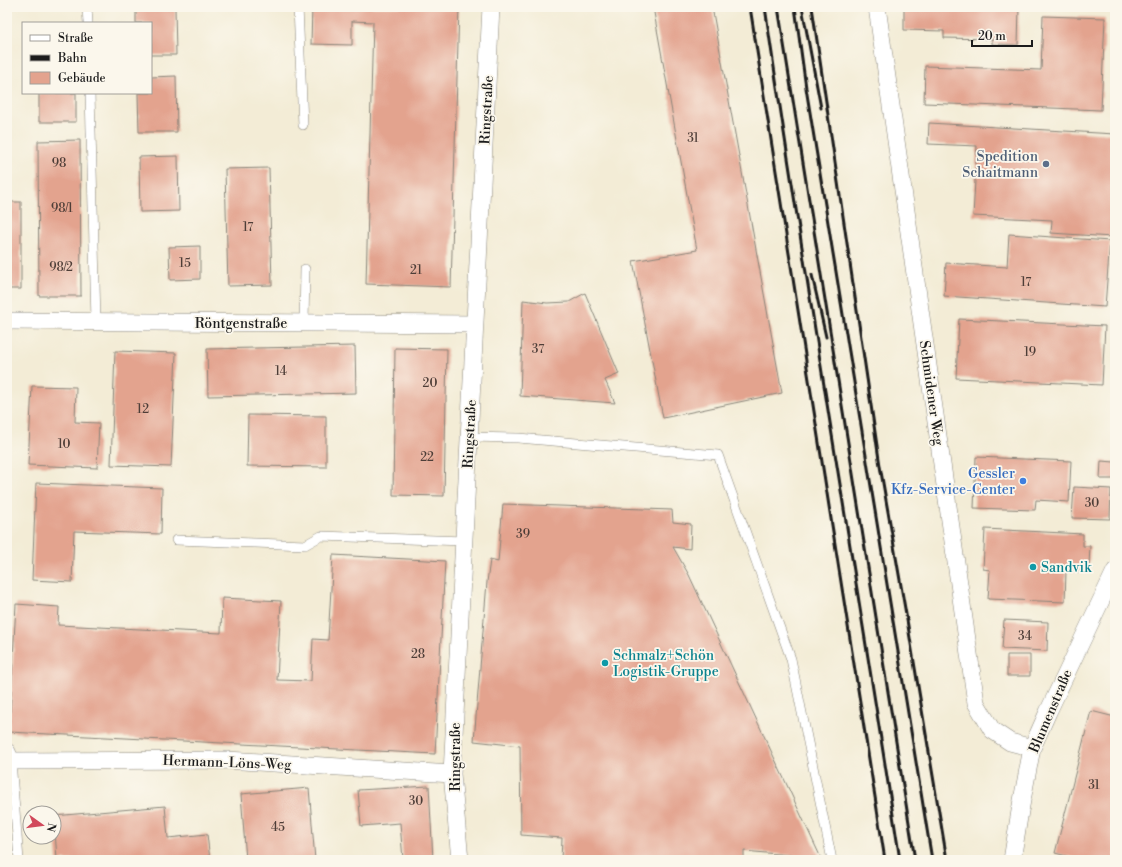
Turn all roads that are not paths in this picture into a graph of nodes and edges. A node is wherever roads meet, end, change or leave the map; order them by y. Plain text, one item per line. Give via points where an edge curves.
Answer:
1 (87, 7) edge
2 (298, 7) edge
3 (491, 7) edge
4 (877, 7) edge
5 (88, 22) edge
6 (90, 94) edge
7 (303, 125) dead end
8 (305, 269) dead end
9 (7, 321) edge
10 (96, 322) junction
11 (304, 323) junction
12 (475, 324) junction
13 (469, 437) junction
14 (176, 540) dead end
15 (464, 541) junction
16 (1115, 571) edge
17 (1032, 748) junction
18 (9, 756) edge
19 (452, 774) junction
20 (19, 860) edge
21 (460, 860) edge
22 (832, 860) edge
23 (1012, 860) edge

1 - 5 lane
2 - 7 lane
3 - 12 street, Ringstraße
4 - 17 street, Schmidener Weg via 976,703 992,730 1010,742
6 - 10 lane
8 - 11 lane
9 - 10 street, Röntgenstraße
10 - 11 street, Röntgenstraße
11 - 12 street, Röntgenstraße
12 - 13 street, Ringstraße
13 - 15 street, Ringstraße
13 - 22 lane via 518,438 718,455 791,659
14 - 15 lane via 305,545 321,536
15 - 19 street, Ringstraße
16 - 17 street, Blumenstraße
17 - 23 street, Blumenstraße
18 - 19 street, Hermann-Löns-Weg via 227,760
18 - 20 lane
19 - 21 street, Ringstraße

